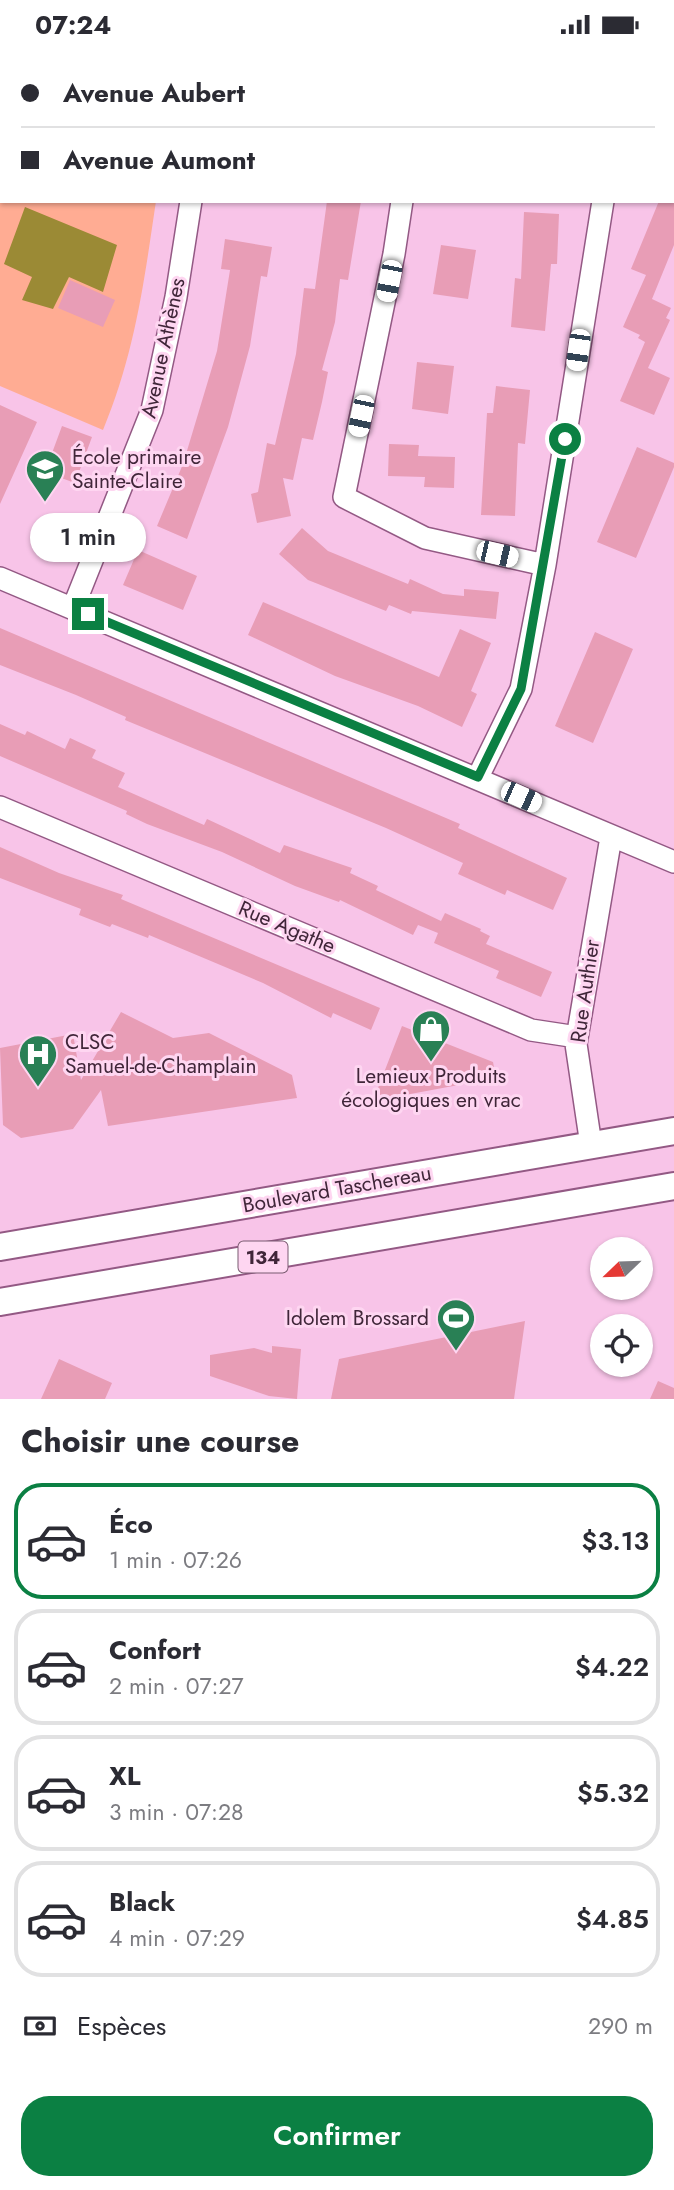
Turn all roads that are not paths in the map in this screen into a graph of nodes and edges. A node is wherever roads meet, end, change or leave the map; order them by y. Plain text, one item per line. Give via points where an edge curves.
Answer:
1 (191, 203) edge
2 (402, 203) edge
3 (603, 203) edge
4 (545, 565) junction
5 (0, 578) edge
6 (73, 608) junction
7 (478, 777) junction
8 (0, 807) edge
9 (611, 837) junction
10 (674, 862) edge
11 (577, 1037) junction
12 (674, 1131) edge
13 (592, 1145) junction
14 (674, 1186) edge
15 (0, 1247) edge
16 (0, 1302) edge

1 - 6 street, Avenue Athènes via 152,410
2 - 4 street via 344,497 425,538
3 - 4 street
4 - 7 street via 521,689
5 - 6 street
6 - 7 street
7 - 9 street
8 - 11 street, Rue Agathe via 531,1030
9 - 10 street
9 - 11 street, Rue Authier
11 - 13 street, Rue Authier via 578,1071
12 - 13 main road, Boulevard Taschereau
13 - 15 main road, Boulevard Taschereau
14 - 16 main road, 134

